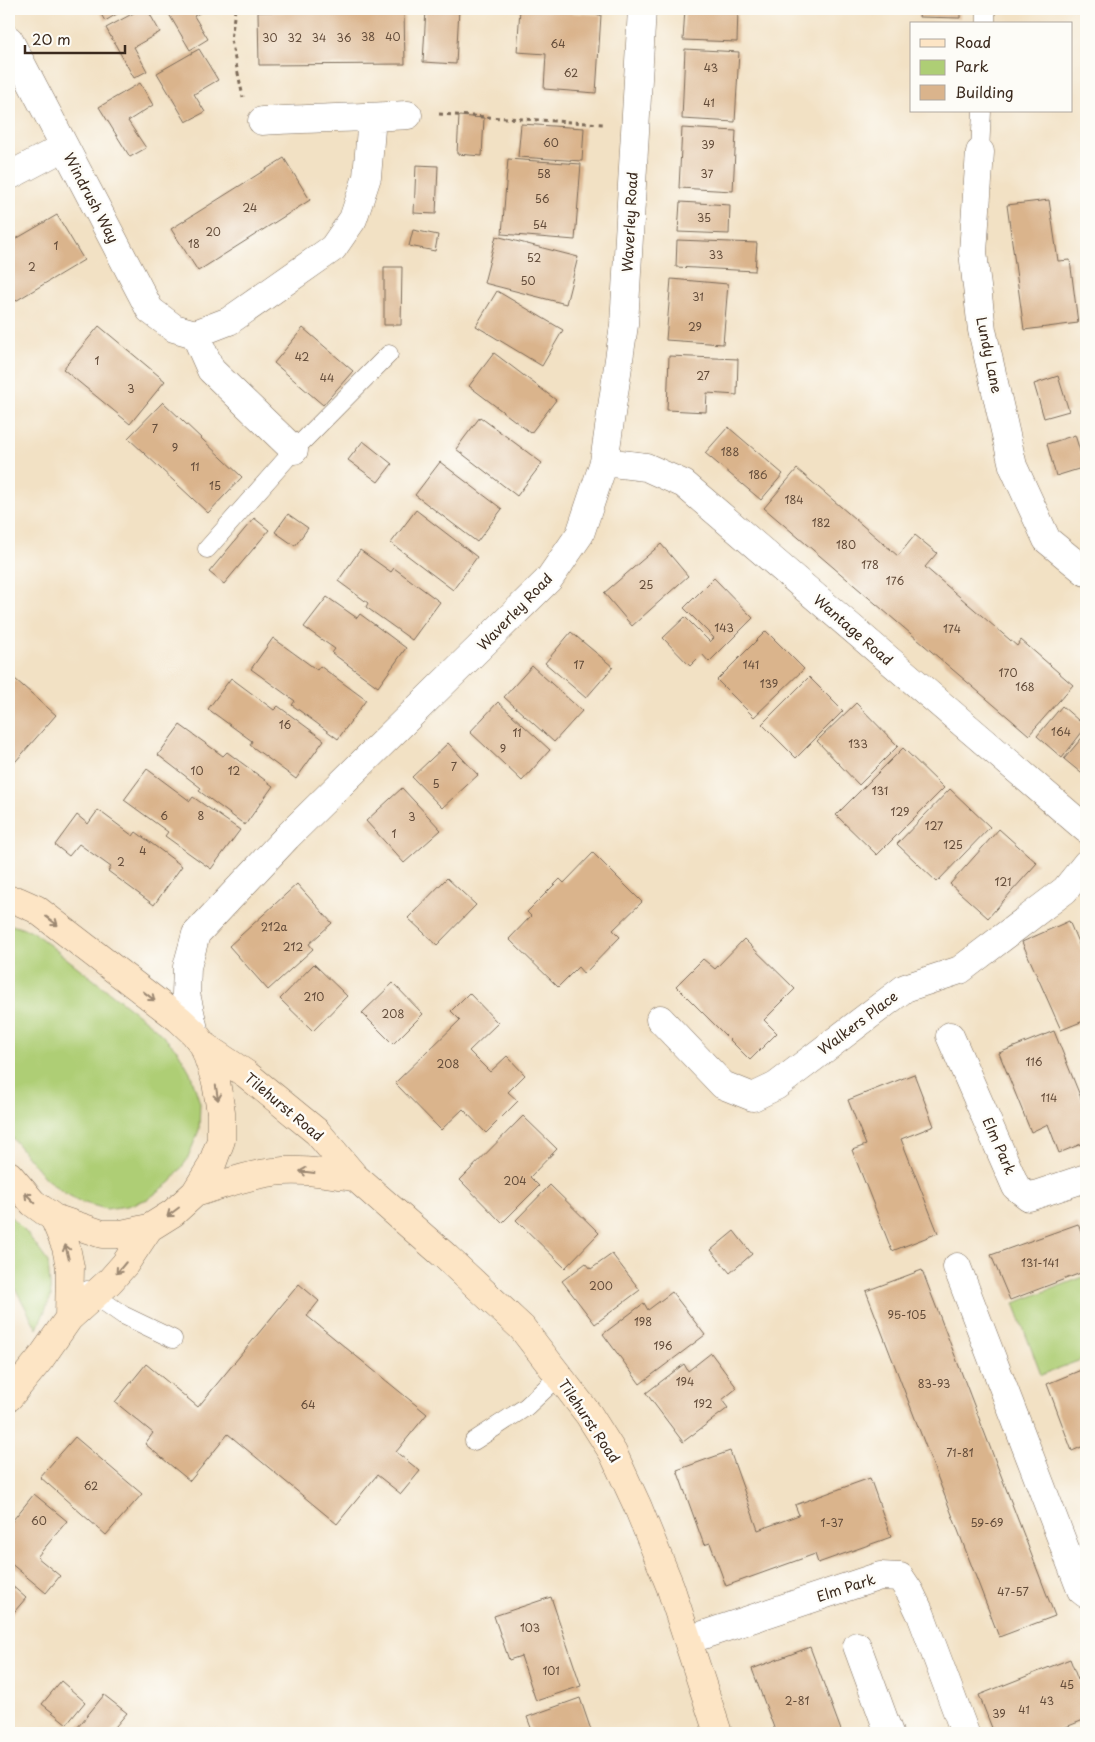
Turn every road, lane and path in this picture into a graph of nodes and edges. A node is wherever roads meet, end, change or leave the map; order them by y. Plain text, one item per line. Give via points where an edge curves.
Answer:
1 (235, 9) edge
2 (642, 9) edge
3 (986, 9) edge
4 (986, 22) edge
5 (9, 40) edge
6 (982, 112) edge
7 (408, 115) joint
8 (372, 117) junction
9 (262, 121) joint
10 (635, 124) junction
11 (64, 147) junction
12 (980, 152) joint
13 (9, 176) edge
14 (195, 334) junction
15 (389, 354) dead end
16 (294, 450) junction
17 (604, 462) junction
18 (206, 549) dead end
19 (1086, 572) edge
20 (1086, 830) edge
21 (1086, 864) edge
22 (9, 900) edge
23 (660, 1019) dead end
24 (950, 1036) dead end
25 (200, 1040) junction
26 (9, 1176) edge
27 (355, 1177) junction
28 (1086, 1178) edge
29 (195, 1193) junction
30 (54, 1218) junction
31 (149, 1228) junction
32 (957, 1267) dead end
33 (70, 1279) junction
34 (94, 1295) junction
35 (69, 1318) junction
36 (173, 1339) dead end
37 (560, 1376) junction
38 (9, 1397) edge
39 (474, 1441) dead end
40 (1086, 1594) edge
41 (688, 1640) junction
42 (857, 1646) dead end
43 (718, 1733) edge
44 (889, 1733) edge
45 (965, 1733) edge

1 - 9 path via 231,40 244,100
2 - 10 street, Waverley Road
3 - 4 lane
5 - 11 street, Windrush Way
6 - 12 lane, Lundy Lane
7 - 8 street
7 - 10 path via 450,114
8 - 9 street
8 - 14 street via 367,177 353,219 333,248 229,321
10 - 17 street, Waverley Road via 624,325
11 - 13 street
11 - 14 street, Windrush Way via 150,310 174,328
12 - 19 street, Lundy Lane via 973,252 982,330 1009,469 1047,540
14 - 16 street via 211,370
15 - 16 lane
16 - 18 lane
17 - 20 street, Wantage Road via 646,467 684,484
17 - 25 street, Waverley Road via 580,534 549,579 287,837 196,934 187,966 186,994
21 - 23 street, Walkers Place via 1065,890 960,970 905,988 776,1086 753,1097 723,1085
22 -> 25 street, Tilehurst Road via 36,909 179,1019
24 - 28 street, Elm Park via 1016,1187 1029,1197
25 - 27 street, Tilehurst Road via 317,1132
25 -> 29 street via 216,1082 221,1140 211,1167
30 -> 26 street via 33,1203
27 -> 29 street via 299,1171 273,1172
27 - 37 street, Tilehurst Road via 522,1328
29 -> 31 street via 173,1213
30 - 31 street via 102,1234 122,1234
33 -> 30 street via 66,1246
31 -> 34 street via 125,1264
32 - 40 street via 1081,1590
33 - 34 lane
33 - 35 street
34 - 35 street
34 - 36 lane via 123,1316
35 - 38 street
37 - 39 lane via 526,1407
37 - 41 street, Tilehurst Road via 614,1453 670,1586
41 - 43 street, Tilehurst Road
41 - 45 street, Elm Park via 880,1576 900,1577 921,1615
42 - 44 street

